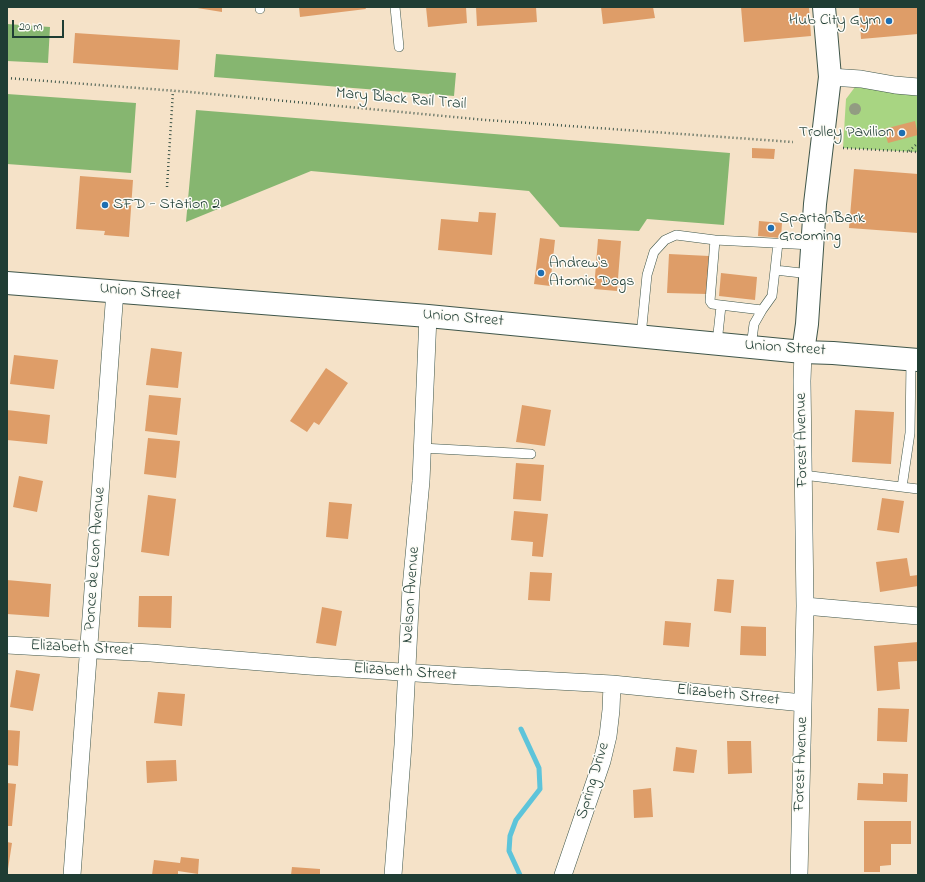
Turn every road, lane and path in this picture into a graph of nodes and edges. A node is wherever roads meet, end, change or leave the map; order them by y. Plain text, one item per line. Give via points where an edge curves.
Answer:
1 (395, 7) edge
2 (824, 7) edge
3 (399, 47) dead end
4 (830, 77) junction
5 (7, 78) edge
6 (918, 87) edge
7 (173, 91) junction
8 (793, 142) dead end
9 (918, 143) edge
10 (843, 148) dead end
11 (909, 151) junction
12 (918, 152) edge
13 (167, 187) dead end
14 (715, 240) junction
15 (778, 243) junction
16 (812, 245) junction
17 (775, 270) junction
18 (810, 274) junction
19 (7, 283) edge
20 (115, 290) junction
21 (721, 306) junction
22 (762, 310) junction
23 (428, 316) junction
24 (642, 336) junction
25 (717, 343) junction
26 (751, 347) junction
27 (803, 352) junction
28 (914, 360) edge
29 (422, 448) junction
30 (531, 454) dead end
31 (803, 475) junction
32 (902, 487) junction
33 (918, 489) edge
34 (805, 606) junction
35 (918, 616) edge
36 (7, 645) edge
37 (89, 650) junction
38 (407, 672) junction
39 (612, 684) junction
40 (804, 704) junction
41 (72, 875) edge
42 (393, 875) edge
43 (563, 875) edge
44 (799, 875) edge

1 - 3 lane
2 - 4 main road, Forest Avenue
4 - 6 street
4 - 16 main road, Forest Avenue
5 - 7 path, Mary Black Rail Trail
7 - 8 path, Mary Black Rail Trail via 486,120
7 - 13 path
9 - 11 path
10 - 11 path
11 - 12 path
14 - 15 lane
14 - 21 lane via 710,301
14 - 24 lane via 676,235 665,240 654,252 647,275
15 - 16 lane
15 - 17 lane
16 - 18 main road, Forest Avenue
17 - 18 lane
17 - 22 lane via 772,296
18 - 27 main road, Forest Avenue
19 - 20 main road, Union Street
20 - 23 main road, Union Street
20 - 37 street, Ponce de Leon Avenue
21 - 22 lane
21 - 25 lane
22 - 26 lane via 754,324
23 - 24 main road, Union Street
23 - 29 street, Nelson Avenue
24 - 25 main road, Union Street
25 - 26 main road, Union Street
26 - 27 main road, Union Street
27 - 28 main road, Union Street
27 - 31 street, Forest Avenue
28 - 32 lane via 910,433
29 - 30 lane
29 - 38 street, Nelson Avenue
31 - 32 lane
31 - 34 street, Forest Avenue
32 - 33 lane
34 - 35 street
34 - 40 street, Forest Avenue
36 - 37 street, Elizabeth Street
37 - 38 street, Elizabeth Street
37 - 41 street, Ponce de Leon Avenue
38 - 39 street, Elizabeth Street
38 - 42 street, Nelson Avenue
39 - 40 street, Elizabeth Street
39 - 43 street, Spring Drive via 609,729 602,761
40 - 44 street, Forest Avenue

